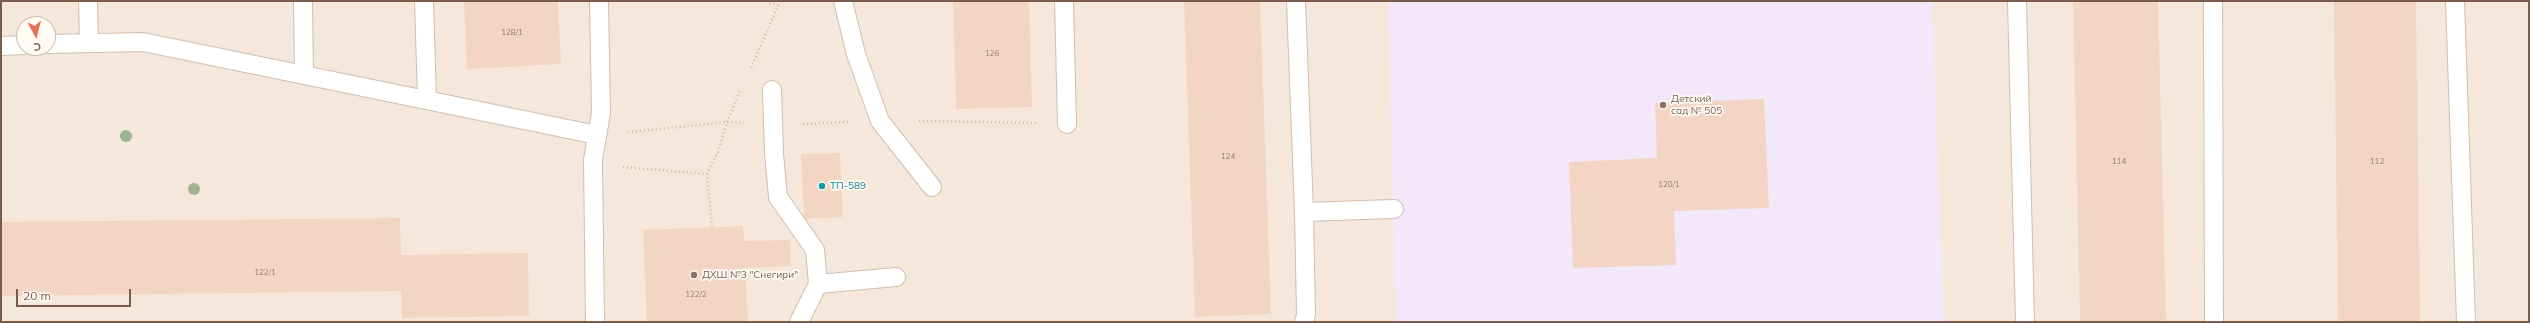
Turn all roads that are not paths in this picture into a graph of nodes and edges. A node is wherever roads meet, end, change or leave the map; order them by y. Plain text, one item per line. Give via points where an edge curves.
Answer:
1 (88, 1) edge
2 (303, 1) edge
3 (424, 1) edge
4 (598, 1) edge
5 (843, 1) edge
6 (1064, 1) edge
7 (1296, 1) edge
8 (2017, 1) edge
9 (2213, 1) edge
10 (2455, 1) edge
11 (89, 43) junction
12 (56, 44) edge
13 (16, 45) edge
14 (1, 46) edge
15 (304, 74) junction
16 (772, 90) dead end
17 (427, 99) junction
18 (1067, 124) road end
19 (597, 135) junction
20 (932, 187) dead end
21 (1394, 209) dead end
22 (1304, 212) junction
23 (896, 277) dead end
24 (818, 284) junction
25 (595, 322) edge
26 (799, 322) edge
27 (1304, 322) edge
28 (2025, 322) edge
29 (2214, 322) edge
30 (2466, 322) edge

1 - 11 lane
2 - 15 lane
3 - 17 lane
4 - 19 lane via 601,113
5 - 20 lane via 856,54 880,121
6 - 18 lane
7 - 22 lane
8 - 28 lane
9 - 29 lane
10 - 30 lane
11 - 12 lane
11 - 15 lane via 143,42
13 - 14 lane
15 - 17 lane
16 - 24 lane via 778,197 814,250
17 - 19 lane
19 - 25 lane via 593,160
21 - 22 lane
22 - 27 lane
23 - 24 lane
24 - 26 lane

